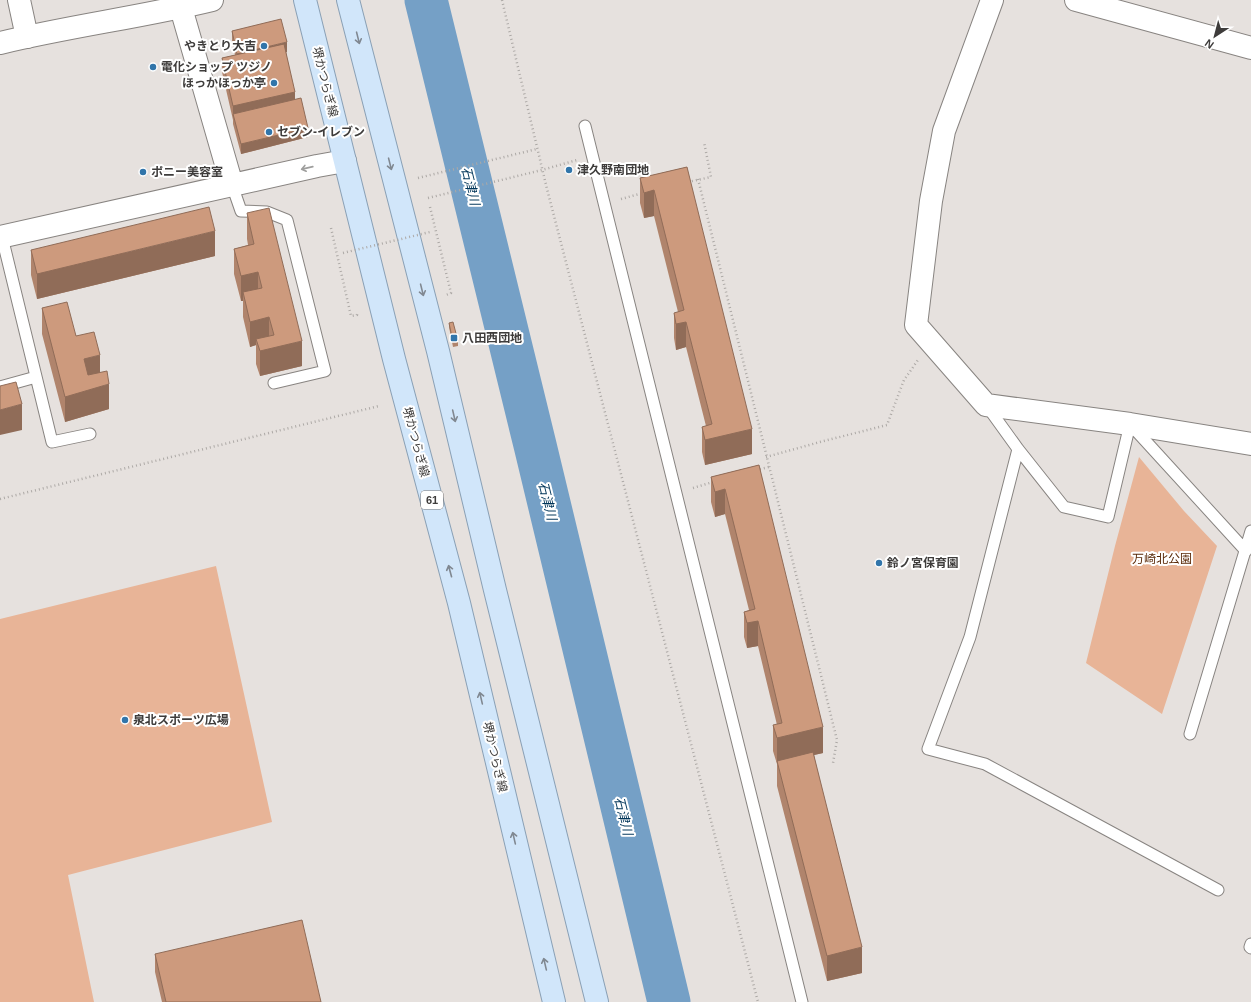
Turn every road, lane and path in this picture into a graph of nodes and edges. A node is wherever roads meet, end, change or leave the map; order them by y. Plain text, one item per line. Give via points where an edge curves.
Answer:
1 (19, 0) edge
2 (212, 0) edge
3 (305, 0) edge
4 (348, 0) edge
5 (502, 0) edge
6 (992, 0) edge
7 (1076, 0) edge
8 (181, 8) junction
9 (27, 36) junction
10 (0, 43) edge
11 (1251, 48) edge
12 (585, 126) dead end
13 (704, 142) dead end
14 (537, 149) junction
15 (593, 156) junction
16 (345, 161) junction
17 (542, 170) junction
18 (698, 179) junction
19 (413, 180) dead end
20 (682, 183) edge
21 (232, 185) junction
22 (643, 193) edge
23 (428, 198) dead end
24 (604, 203) junction
25 (331, 228) dead end
26 (430, 232) dead end
27 (1, 237) edge
28 (345, 260) dead end
29 (356, 307) dead end
30 (931, 342) junction
31 (36, 377) junction
32 (274, 383) dead end
33 (0, 387) edge
34 (986, 405) junction
35 (379, 406) dead end
36 (1130, 424) junction
37 (90, 434) dead end
38 (1251, 444) edge
39 (1018, 449) junction
40 (766, 457) junction
41 (769, 467) junction
42 (754, 471) edge
43 (716, 482) edge
44 (675, 493) junction
45 (0, 499) edge
46 (1251, 531) edge
47 (1246, 551) junction
48 (1190, 734) dead end
49 (833, 762) dead end
50 (1218, 890) dead end
51 (1251, 944) edge
52 (1251, 948) edge
53 (554, 1002) edge
54 (597, 1002) edge
55 (758, 1002) edge
56 (802, 1002) edge

1 - 9 street
2 - 8 street
3 - 16 main road, 堺かつらぎ線 / 61
4 -> 54 main road via 438,351
5 - 14 path
6 - 30 street via 944,131 931,201 916,325
7 - 11 street
8 - 9 street
8 - 21 street
9 - 10 street
12 - 15 lane
13 - 18 path via 711,177
14 - 17 path
14 - 19 path
15 - 17 path
15 - 24 lane
16 -> 21 street
53 -> 16 main road, 堺かつらぎ線 / 61 via 458,603
17 - 23 path
17 - 55 path
18 - 20 path
18 - 40 path
21 - 27 street
21 - 32 lane via 241,211 267,212 287,220 325,371
22 - 24 path
24 - 44 lane
25 - 29 path via 351,316 357,315
26 - 28 path, bridge via 343,253
27 - 31 lane
30 - 34 street
30 - 40 path via 904,380 887,425
31 - 33 lane
31 - 37 lane via 52,442
34 - 36 street
34 - 39 lane
35 - 45 path
36 - 38 street
36 - 39 lane via 1108,517 1064,507
36 - 47 lane
39 - 50 lane via 970,637 928,749 985,764
40 - 41 path
41 - 42 path
41 - 49 path via 837,740
43 - 44 path
44 - 56 lane
46 - 47 lane
47 - 48 lane
51 - 52 lane

